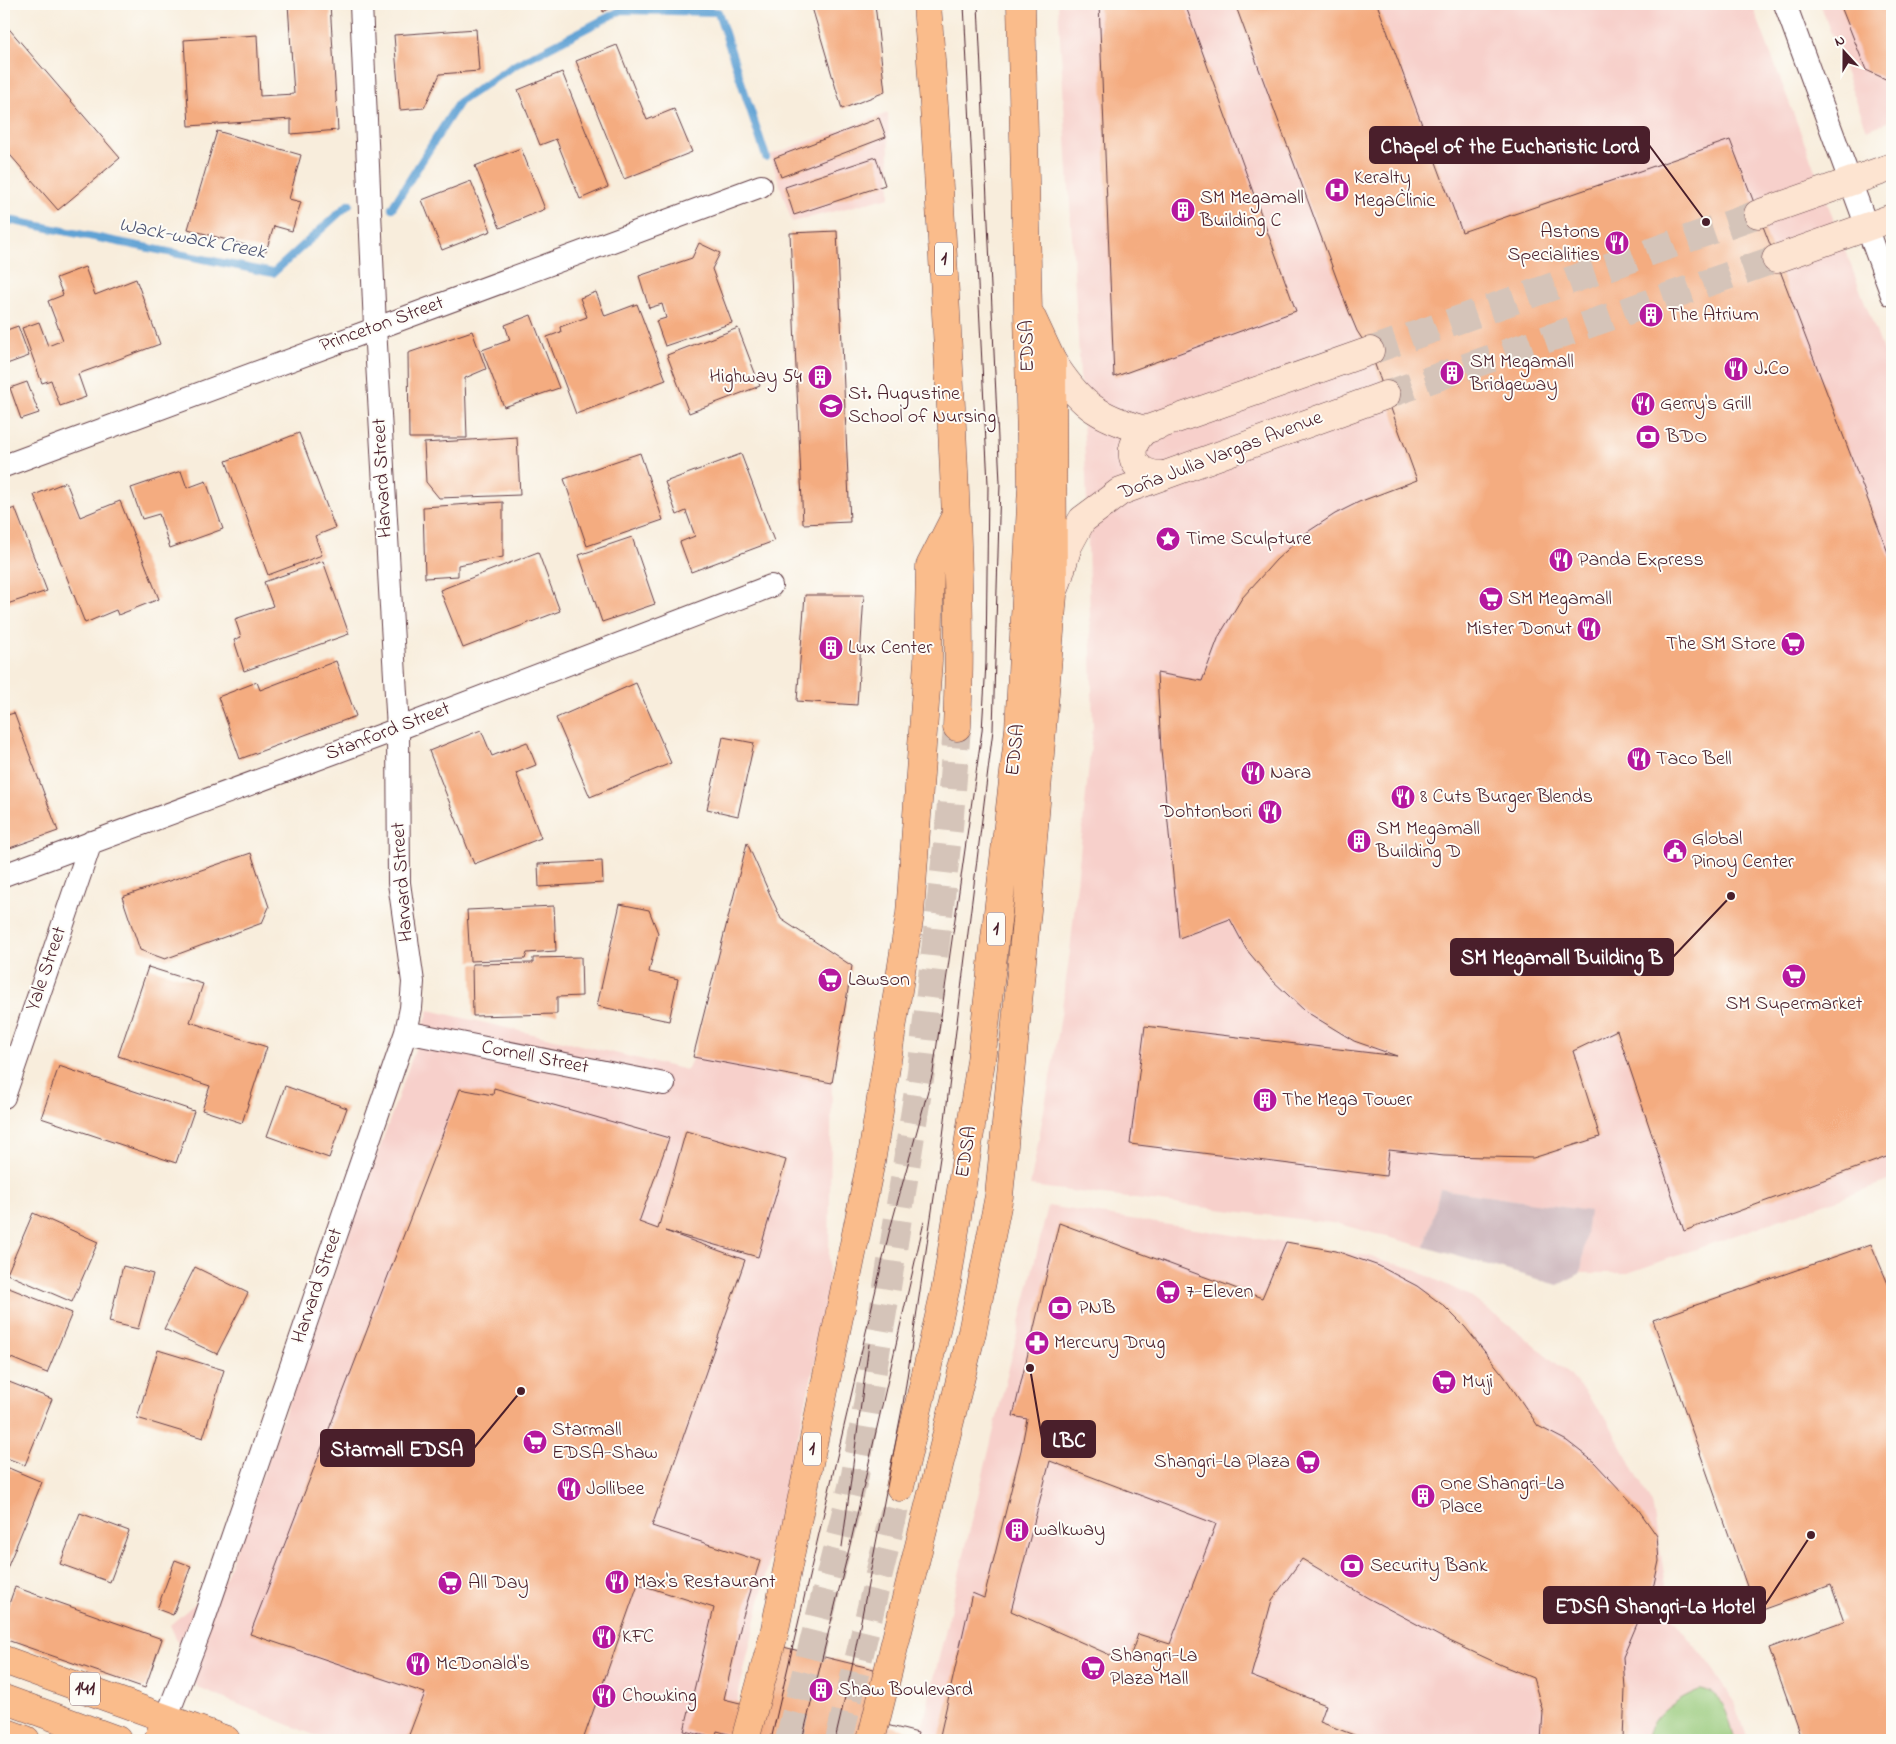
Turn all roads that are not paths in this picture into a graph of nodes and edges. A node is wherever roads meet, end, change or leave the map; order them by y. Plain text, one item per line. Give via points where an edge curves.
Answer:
1 (361, 4) edge
2 (927, 4) edge
3 (1022, 4) edge
4 (1785, 4) edge
5 (1892, 167) edge
6 (1851, 181) junction
7 (762, 186) dead end
8 (1892, 206) edge
9 (1758, 214) tunnel mouth
10 (1875, 221) edge
11 (1776, 259) tunnel mouth
12 (1892, 295) edge
13 (1027, 308) junction
14 (375, 327) junction
15 (1370, 351) tunnel mouth
16 (1052, 361) junction
17 (1386, 395) tunnel mouth
18 (1145, 430) junction
19 (4, 466) edge
20 (1162, 475) junction
21 (956, 515) junction
22 (771, 586) dead end
23 (1053, 595) junction
24 (957, 728) tunnel mouth
25 (398, 730) junction
26 (91, 842) junction
27 (4, 875) edge
28 (406, 1032) junction
29 (664, 1084) dead end
30 (4, 1096) edge
31 (900, 1487) tunnel mouth
32 (4, 1660) edge
33 (4, 1699) edge
34 (130, 1706) junction
35 (162, 1730) edge
36 (4, 1732) edge
37 (26, 1740) edge
38 (117, 1740) edge
39 (129, 1740) edge
40 (226, 1740) edge
41 (745, 1740) edge
42 (871, 1740) edge

1 - 14 street, Harvard Street
2 - 21 main road, 1
3 - 13 main road, EDSA / 1
4 - 6 street
5 - 6 main road
6 - 9 main road
6 - 10 street
7 - 14 street, Princeton Street
8 - 10 main road
10 - 11 main road
10 - 12 street
13 - 16 main road, 1
13 - 31 main road, EDSA / 1 via 1032,486 1019,729 980,1061 947,1282
14 - 19 street, Princeton Street
14 - 25 street, Harvard Street
15 - 18 main road
16 - 18 main road via 1070,390 1095,411 1117,423
16 - 23 main road, 1
17 - 20 main road, Doña Julia Vargas Avenue
18 - 20 main road via 1137,436 1132,455 1143,472
20 - 23 main road, Doña Julia Vargas Avenue via 1121,491 1082,520 1068,546
21 - 24 main road, 1 via 960,660
21 - 41 main road, 1 via 930,566 927,689 910,914 874,1146 774,1634
22 - 25 street, Stanford Street
23 - 42 main road, 1 via 999,1196 972,1332
25 - 26 street, Stanford Street
25 - 28 street, Harvard Street via 400,883 413,982
26 - 27 street, Stanford Street
26 - 30 street, Yale Street
28 - 29 street, Cornell Street
28 - 35 street, Harvard Street via 201,1628
32 - 34 main road, 141
33 - 38 main road, 141
34 - 35 main road, 141
34 - 39 main road
35 - 40 main road, 141
36 - 37 main road

